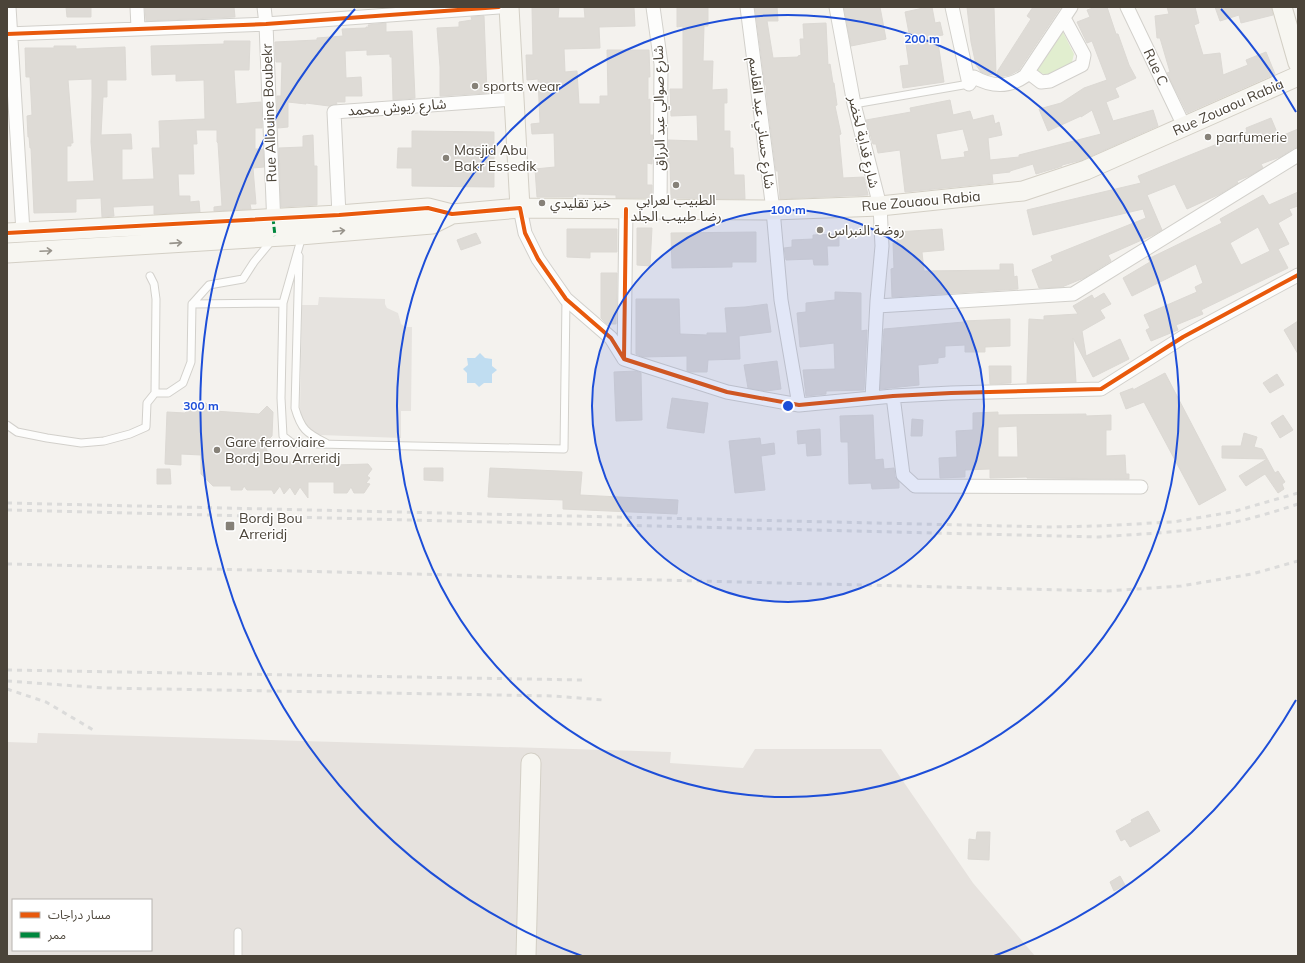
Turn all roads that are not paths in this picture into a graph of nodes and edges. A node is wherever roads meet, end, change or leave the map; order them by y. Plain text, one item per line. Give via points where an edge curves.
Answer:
1 (9, 7) edge
2 (137, 7) edge
3 (264, 7) edge
4 (500, 7) edge
5 (509, 7) edge
6 (653, 7) edge
7 (747, 7) edge
8 (836, 7) edge
9 (952, 7) edge
10 (1127, 7) edge
11 (1282, 7) edge
12 (1067, 13) edge
13 (266, 24) junction
14 (138, 28) junction
15 (9, 34) edge
16 (1298, 63) edge
17 (1028, 72) junction
18 (1298, 76) edge
19 (969, 84) junction
20 (514, 99) junction
21 (854, 104) junction
22 (1184, 126) junction
23 (1298, 155) edge
24 (880, 206) junction
25 (520, 208) junction
26 (626, 209) junction
27 (660, 210) junction
28 (773, 210) junction
29 (452, 214) junction
30 (339, 215) junction
31 (274, 227) junction
32 (300, 229) junction
33 (15, 233) edge
34 (7, 253) edge
35 (1298, 275) edge
36 (150, 276) dead end
37 (566, 299) junction
38 (283, 303) junction
39 (192, 304) junction
40 (877, 306) junction
41 (624, 359) junction
42 (155, 393) junction
43 (893, 396) junction
44 (872, 398) junction
45 (799, 405) junction
46 (7, 425) edge
47 (330, 444) junction
48 (1140, 488) dead end
49 (531, 763) dead end
50 (238, 932) dead end
51 (238, 956) edge
52 (526, 956) edge

1 - 15 street
2 - 14 street
3 - 13 street, Rue Allouine Boubekr
4 - 13 street
5 - 20 street
6 - 27 street, شارع صوالي عبد الرزاق via 661,64
7 - 28 street, شارع حساني عبد القاسم
8 - 21 street, شارع قداية لخضر
9 - 19 street
10 - 22 street, Rue C
11 - 16 street
12 - 17 street
12 - 17 street via 1084,55 1082,65 1050,82 1041,82
13 - 14 street
13 - 31 street, Rue Allouine Boubekr
14 - 15 street
15 - 33 street
17 - 19 street via 1010,84 993,84 974,77
18 - 22 street, Rue Zouaou Rabia
19 - 21 lane
20 - 25 street
20 - 30 street, شارع زيوش محمد via 334,112
21 - 24 street, شارع قداية لخضر
22 - 24 street, Rue Zouaou Rabia via 1086,170 1024,191
23 - 40 street via 1073,294
24 - 28 street, Rue Zouaou Rabia
24 - 40 street, شارع قداية لخضر via 882,246
25 - 26 street, Rue Zouaou Rabia
25 - 29 street, Rue Zouaou Rabia
25 - 37 street via 525,233 538,259
26 - 27 street, Rue Zouaou Rabia
26 - 41 street
27 - 28 street, Rue Zouaou Rabia
28 - 45 street, شارع حساني عبد القاسم via 781,300
29 - 30 street via 428,208
32 -> 29 street via 432,224
30 - 32 street
31 - 32 street
31 - 33 street
34 -> 31 street
31 - 39 lane via 242,280 209,285
32 - 38 lane
32 - 47 lane via 295,408 299,422 306,431
35 - 43 street via 1183,337 1101,389
36 - 42 lane via 156,299
37 - 41 street via 611,338
37 - 47 lane via 564,449
38 - 39 lane
38 - 47 lane via 283,436 292,442
39 - 42 lane via 191,362 183,383 168,394
40 - 44 street, شارع قداية لخضر
41 - 45 street via 727,392
42 - 46 lane via 147,404 146,427 104,441 81,442 47,438 17,432
43 - 44 street
43 - 48 street via 903,475 915,486
44 - 45 street
49 - 52 street
50 - 51 lane

